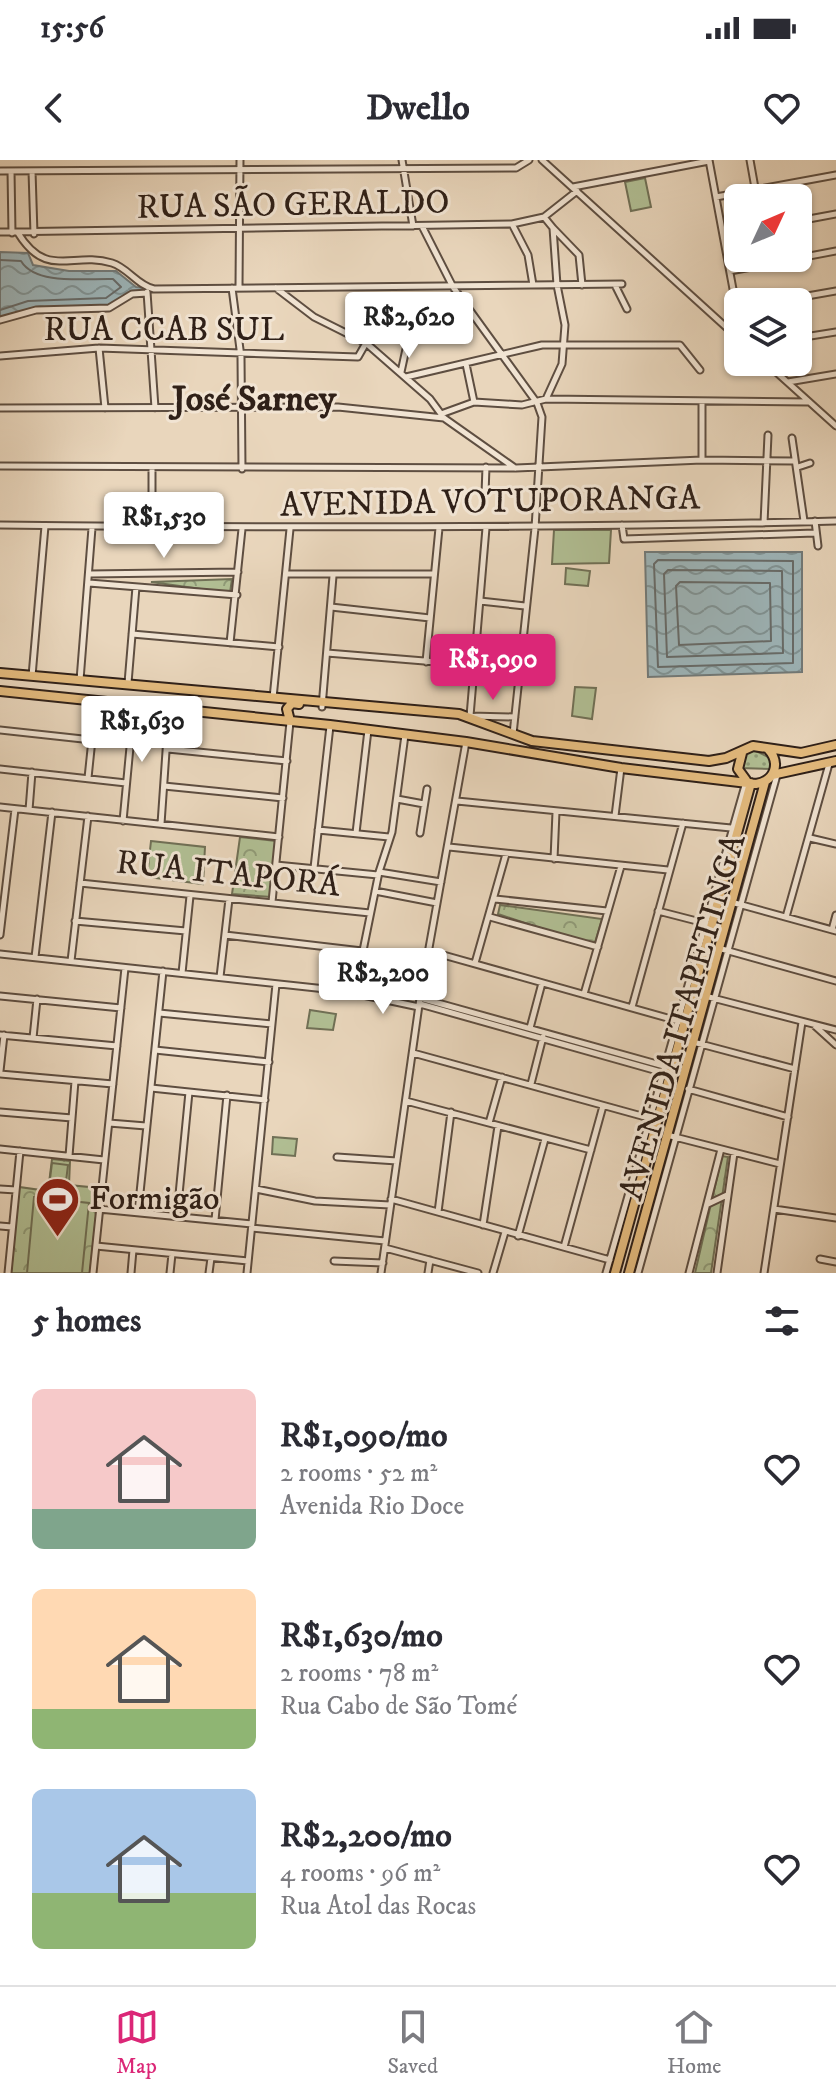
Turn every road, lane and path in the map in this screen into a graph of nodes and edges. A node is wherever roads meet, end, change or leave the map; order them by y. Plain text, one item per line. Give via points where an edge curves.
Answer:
1 (15, 160) edge
2 (240, 160) edge
3 (402, 160) edge
4 (529, 160) edge
5 (542, 160) edge
6 (709, 160) edge
7 (750, 160) edge
8 (0, 171) edge
9 (13, 171) junction
10 (32, 171) junction
11 (402, 171) junction
12 (240, 172) junction
13 (836, 175) edge
14 (754, 184) edge
15 (780, 184) edge
16 (574, 189) junction
17 (724, 195) edge
18 (716, 197) junction
19 (836, 214) edge
20 (544, 217) junction
21 (812, 218) edge
22 (512, 224) junction
23 (422, 226) junction
24 (413, 227) junction
25 (553, 228) junction
26 (239, 229) junction
27 (0, 232) edge
28 (15, 233) junction
29 (34, 234) junction
30 (724, 234) edge
31 (836, 251) edge
32 (812, 256) edge
33 (533, 285) junction
34 (557, 285) junction
35 (582, 285) junction
36 (276, 287) junction
37 (453, 287) junction
38 (235, 288) junction
39 (147, 290) junction
40 (836, 291) edge
41 (812, 295) edge
42 (627, 309) dead end
43 (0, 320) edge
44 (724, 325) edge
45 (836, 332) edge
46 (812, 336) edge
47 (415, 341) dead end
48 (366, 343) junction
49 (565, 344) junction
50 (99, 348) junction
51 (151, 351) junction
52 (239, 352) junction
53 (502, 354) junction
54 (0, 356) edge
55 (466, 364) junction
56 (700, 370) dead end
57 (404, 374) junction
58 (836, 374) edge
59 (781, 376) edge
60 (788, 382) junction
61 (546, 399) junction
62 (702, 401) junction
63 (474, 402) junction
64 (809, 402) junction
65 (537, 403) junction
66 (0, 408) edge
67 (105, 408) junction
68 (155, 408) junction
69 (241, 410) junction
70 (836, 413) edge
71 (824, 415) junction
72 (442, 416) junction
73 (836, 426) edge
74 (768, 435) dead end
75 (792, 438) dead end
76 (702, 460) junction
77 (767, 461) junction
78 (793, 461) junction
79 (810, 463) dead end
80 (0, 466) edge
81 (486, 467) junction
82 (540, 467) junction
83 (798, 467) junction
84 (152, 468) junction
85 (516, 468) junction
86 (242, 469) junction
87 (485, 494) dead end
88 (804, 521) junction
89 (815, 521) junction
90 (836, 521) edge
91 (713, 523) junction
92 (762, 523) junction
93 (663, 524) junction
94 (0, 525) edge
95 (622, 525) junction
96 (45, 526) junction
97 (92, 528) junction
98 (152, 528) junction
99 (439, 528) junction
100 (486, 528) junction
101 (535, 528) junction
102 (242, 529) junction
103 (290, 529) junction
104 (815, 533) junction
105 (760, 534) junction
106 (715, 536) junction
107 (664, 537) junction
108 (818, 546) dead end
109 (238, 572) junction
110 (90, 574) junction
111 (286, 574) junction
112 (434, 574) junction
113 (131, 575) junction
114 (141, 575) junction
115 (333, 576) junction
116 (89, 583) junction
117 (136, 587) junction
118 (237, 595) junction
119 (480, 601) junction
120 (525, 606) junction
121 (331, 607) junction
122 (430, 618) junction
123 (132, 634) junction
124 (230, 643) junction
125 (279, 647) junction
126 (327, 653) junction
127 (426, 662) junction
128 (473, 665) junction
129 (2, 673) edge
130 (32, 676) junction
131 (76, 679) junction
132 (128, 683) junction
133 (0, 684) edge
134 (0, 691) edge
135 (19, 693) junction
136 (273, 699) junction
137 (96, 700) junction
138 (134, 705) junction
139 (322, 705) junction
140 (169, 708) junction
141 (222, 713) junction
142 (470, 716) junction
143 (515, 717) junction
144 (290, 721) junction
145 (330, 725) junction
146 (0, 730) edge
147 (368, 730) junction
148 (513, 734) junction
149 (405, 735) junction
150 (92, 740) junction
151 (466, 742) junction
152 (836, 745) edge
153 (766, 748) junction
154 (168, 749) junction
155 (742, 753) junction
156 (287, 761) junction
157 (833, 762) edge
158 (621, 768) junction
159 (0, 769) edge
160 (32, 772) junction
161 (772, 777) junction
162 (88, 778) junction
163 (748, 781) junction
164 (126, 783) junction
165 (164, 786) junction
166 (427, 789) dead end
167 (283, 798) junction
168 (397, 799) junction
169 (457, 801) junction
170 (424, 804) junction
171 (0, 807) edge
172 (15, 809) junction
173 (29, 810) junction
174 (52, 812) junction
175 (556, 812) junction
176 (88, 816) junction
177 (615, 816) junction
178 (123, 821) junction
179 (683, 823) junction
180 (161, 824) junction
181 (735, 828) junction
182 (318, 830) junction
183 (356, 833) junction
184 (420, 833) dead end
185 (279, 837) junction
186 (389, 837) junction
187 (810, 838) junction
188 (836, 844) edge
189 (449, 847) junction
190 (506, 854) junction
191 (554, 859) junction
192 (276, 865) junction
193 (621, 866) junction
194 (314, 868) junction
195 (668, 870) junction
196 (378, 873) junction
197 (441, 882) junction
198 (80, 883) junction
199 (375, 891) junction
200 (190, 896) junction
201 (229, 899) junction
202 (495, 899) junction
203 (272, 902) junction
204 (437, 903) junction
205 (736, 903) junction
206 (607, 911) junction
207 (658, 911) junction
208 (370, 913) junction
209 (836, 915) edge
210 (490, 917) junction
211 (786, 917) junction
212 (75, 921) junction
213 (708, 924) junction
214 (724, 928) junction
215 (834, 930) edge
216 (186, 931) junction
217 (0, 935) edge
218 (225, 935) junction
219 (598, 947) junction
220 (723, 950) junction
221 (362, 951) junction
222 (429, 951) junction
223 (0, 954) edge
224 (35, 957) junction
225 (71, 961) junction
226 (475, 963) junction
227 (125, 968) junction
228 (163, 971) junction
229 (182, 973) junction
230 (220, 977) junction
231 (836, 981) edge
232 (542, 983) junction
233 (276, 984) junction
234 (584, 994) junction
235 (354, 995) junction
236 (0, 996) edge
237 (705, 996) junction
238 (37, 999) junction
239 (716, 999) junction
240 (420, 1003) junction
241 (632, 1007) junction
242 (121, 1008) junction
243 (159, 1013) junction
244 (681, 1021) junction
245 (802, 1022) junction
246 (272, 1024) junction
247 (814, 1025) junction
248 (697, 1027) junction
249 (836, 1030) edge
250 (529, 1031) junction
251 (2, 1035) edge
252 (543, 1035) junction
253 (33, 1038) junction
254 (698, 1043) junction
255 (836, 1045) edge
256 (117, 1046) junction
257 (155, 1050) junction
258 (413, 1053) junction
259 (269, 1062) junction
260 (662, 1068) junction
261 (795, 1069) junction
262 (672, 1071) junction
263 (0, 1072) edge
264 (684, 1074) junction
265 (502, 1077) junction
266 (75, 1081) junction
267 (113, 1084) junction
268 (531, 1084) junction
269 (150, 1088) junction
270 (685, 1088) junction
271 (189, 1092) junction
272 (227, 1095) junction
273 (265, 1100) junction
274 (405, 1101) junction
275 (603, 1106) junction
276 (0, 1112) edge
277 (451, 1112) junction
278 (788, 1117) junction
279 (72, 1118) junction
280 (654, 1119) junction
281 (109, 1123) junction
282 (489, 1123) junction
283 (146, 1126) junction
284 (498, 1126) junction
285 (671, 1136) junction
286 (545, 1139) junction
287 (0, 1149) edge
288 (721, 1149) junction
289 (591, 1150) junction
290 (20, 1151) junction
291 (734, 1153) junction
292 (69, 1156) junction
293 (337, 1157) dead end
294 (104, 1160) junction
295 (397, 1161) junction
296 (780, 1164) junction
297 (644, 1170) junction
298 (656, 1173) junction
299 (0, 1189) edge
300 (256, 1189) junction
301 (16, 1190) junction
302 (727, 1195) junction
303 (391, 1202) junction
304 (707, 1205) junction
305 (99, 1209) junction
306 (774, 1209) junction
307 (138, 1212) junction
308 (438, 1212) junction
309 (177, 1215) junction
310 (836, 1218) edge
311 (215, 1220) junction
312 (483, 1225) junction
313 (0, 1226) edge
314 (252, 1226) junction
315 (12, 1227) junction
316 (505, 1232) junction
317 (518, 1236) junction
318 (385, 1244) junction
319 (96, 1246) junction
320 (564, 1247) junction
321 (133, 1250) junction
322 (172, 1254) junction
323 (211, 1258) junction
324 (820, 1259) dead end
325 (430, 1260) junction
326 (248, 1261) junction
327 (334, 1261) dead end
328 (614, 1261) junction
329 (836, 1262) edge
330 (383, 1263) junction
331 (8, 1273) edge
332 (93, 1273) edge
333 (131, 1273) edge
334 (170, 1273) edge
335 (209, 1273) edge
336 (247, 1273) edge
337 (381, 1273) edge
338 (428, 1273) edge
339 (478, 1273) edge
340 (493, 1273) edge
341 (606, 1273) edge
342 (615, 1273) edge
343 (629, 1273) edge
344 (638, 1273) edge
345 (689, 1273) edge
346 (717, 1273) edge
347 (764, 1273) edge

1 - 9 street
2 - 12 street
3 - 11 street
4 - 11 street via 516,168
5 - 16 street
6 - 16 street
6 - 18 street
7 - 14 street
8 - 9 street
9 - 10 street
9 - 28 street
10 - 12 street
10 - 29 street
11 - 12 street
11 - 24 street
12 - 26 street
13 - 15 street
16 - 20 street, RUA SÃO GERALDO
16 - 44 street
17 - 18 street
18 - 30 street
19 - 21 street
20 - 22 street, RUA SÃO GERALDO
20 - 25 street
22 - 23 street, RUA SÃO GERALDO
22 - 33 street via 528,255
23 - 24 street, RUA SÃO GERALDO
23 - 37 street
24 - 26 street, RUA SÃO GERALDO
25 - 34 street
25 - 35 street via 579,255
26 - 29 street, RUA SÃO GERALDO
26 - 38 street
27 - 28 street, RUA SÃO GERALDO
28 - 29 street, RUA SÃO GERALDO
28 - 39 street via 42,259 113,263
31 - 32 street
33 - 34 street
33 - 37 street
34 - 35 street
34 - 49 street
35 - 42 street via 618,285
36 - 37 street
36 - 38 street
36 - 48 street via 314,317
37 - 53 street
38 - 39 street
38 - 52 street
39 - 43 street via 109,308 36,310
39 - 51 street
40 - 41 street
45 - 46 street
47 - 57 street via 406,349
48 - 52 street, RUA CCAB SUL via 358,357
48 - 57 street
49 - 53 street
49 - 56 street via 676,344
49 - 61 street
50 - 51 street, RUA CCAB SUL
50 - 54 street, RUA CCAB SUL
50 - 67 street
51 - 52 street, RUA CCAB SUL
51 - 68 street
52 - 69 street
53 - 55 street
53 - 65 street
55 - 57 street
55 - 63 street
57 - 72 street
58 - 60 street
59 - 60 street
60 - 64 street
61 - 62 street
61 - 65 street
62 - 64 street
62 - 76 street
63 - 65 street
63 - 72 street
64 - 71 street
65 - 82 street via 542,417
66 - 67 street
67 - 68 street
68 - 69 street
69 - 72 street via 338,407
69 - 86 street
70 - 71 street
71 - 73 street
72 - 85 street
74 - 77 street
75 - 78 street
76 - 77 street
76 - 82 street
77 - 78 street
77 - 92 street
78 - 83 street
79 - 83 street
80 - 84 street
81 - 85 street
81 - 86 street
81 - 87 street
82 - 85 street
82 - 101 street
83 - 88 street
84 - 86 street
84 - 98 street
88 - 89 street, AVENIDA VOTUPORANGA
88 - 92 street, AVENIDA VOTUPORANGA
89 - 90 street, AVENIDA VOTUPORANGA
89 - 104 street
91 - 92 street, AVENIDA VOTUPORANGA
91 - 93 street, AVENIDA VOTUPORANGA
91 - 106 street
92 - 105 street
93 - 95 street, AVENIDA VOTUPORANGA
93 - 107 street
94 - 96 street, AVENIDA VOTUPORANGA
95 - 101 street, AVENIDA VOTUPORANGA
95 - 107 street, AVENIDA VOTUPORANGA via 624,539
96 - 97 street, AVENIDA VOTUPORANGA
96 - 130 street
97 - 98 street, AVENIDA VOTUPORANGA
97 - 110 street
98 - 102 street, AVENIDA VOTUPORANGA
99 - 100 street, AVENIDA VOTUPORANGA
99 - 103 street, AVENIDA VOTUPORANGA
99 - 112 street
100 - 101 street, AVENIDA VOTUPORANGA
100 - 119 street
101 - 120 street
102 - 103 street, AVENIDA VOTUPORANGA
102 - 109 street
103 - 111 street
104 - 105 street, AVENIDA VOTUPORANGA
104 - 108 street
105 - 106 street, AVENIDA VOTUPORANGA
106 - 107 street, AVENIDA VOTUPORANGA
109 - 114 street
109 - 118 street
110 - 113 street
110 - 116 street
111 - 115 street
111 - 125 street
112 - 115 street
112 - 122 street
113 - 114 street
113 - 117 street
114 - 117 street
115 - 121 street
116 - 117 street
116 - 131 street
117 - 118 street
117 - 123 street
118 - 124 street
119 - 120 street
119 - 128 street
120 - 143 street
121 - 122 street
121 - 126 street
122 - 127 street
123 - 124 street
123 - 132 street
124 - 125 street
125 - 136 street
126 - 127 street
126 - 139 street
127 - 128 street
128 - 142 street
129 - 130 main road
129 - 133 main road
130 - 131 main road
131 - 132 main road
131 - 135 main road via 19,678
132 - 136 main road
134 - 135 main road
135 - 137 main road
136 - 139 main road
136 - 141 main road via 277,707 271,715
137 - 138 main road
137 - 150 street
138 - 140 main road
138 - 164 street
139 - 142 main road
139 - 144 main road via 292,703 287,711
140 - 141 main road
140 - 154 street
141 - 144 main road
142 - 143 street
142 - 148 main road
143 - 148 street
144 - 145 main road
144 - 156 street
145 - 147 main road
145 - 182 street
146 - 150 street
147 - 149 main road
147 - 183 street
148 - 155 main road via 532,741 709,761
149 - 151 main road
149 - 168 street
150 - 162 street
151 - 158 main road
151 - 169 street
152 - 153 main road via 801,753
153 - 155 main road via 753,746
153 - 161 main road via 775,760
154 - 156 street
154 - 165 street
155 - 163 main road via 738,769
156 - 167 street
157 - 161 main road
157 - 187 street
158 - 163 main road
158 - 177 street
159 - 160 street
160 - 162 street
160 - 173 street
161 - 163 main road
161 - 205 main road, AVENIDA ITAPETINGA
161 - 205 street, AVENIDA ITAPETINGA
162 - 164 street
163 - 181 main road, AVENIDA ITAPETINGA
164 - 178 street
165 - 167 street
165 - 180 street
166 - 170 street
167 - 185 street
168 - 170 street
168 - 186 street
169 - 175 street
169 - 189 street
170 - 184 street
171 - 172 street
172 - 173 street
172 - 217 street
173 - 174 street
174 - 176 street
174 - 224 street
175 - 177 street
175 - 191 street
176 - 178 street
176 - 198 street
177 - 179 street
178 - 180 street
179 - 181 street
179 - 195 street
180 - 185 street
181 - 213 main road, AVENIDA ITAPETINGA
182 - 183 street
182 - 194 street
183 - 186 street
185 - 192 street
186 - 196 street
187 - 188 street
187 - 211 street
189 - 190 street
189 - 197 street
190 - 191 street
190 - 202 street
191 - 193 street
192 - 194 street
192 - 203 street
193 - 195 street
193 - 206 street
194 - 196 street
195 - 207 street
196 - 197 street
196 - 199 street
197 - 204 street
198 - 200 street, RUA ITAPORÁ
198 - 212 street
199 - 204 street
199 - 208 street
200 - 201 street, RUA ITAPORÁ
200 - 216 street
201 - 203 street, RUA ITAPORÁ
201 - 218 street
202 - 206 street
202 - 210 street
203 - 208 street, RUA ITAPORÁ
204 - 222 street
205 - 211 street
205 - 214 main road, AVENIDA ITAPETINGA
205 - 220 street, AVENIDA ITAPETINGA
206 - 219 street
207 - 213 street
207 - 241 street
208 - 221 street
209 - 215 street
210 - 219 street
210 - 226 street
211 - 215 street
212 - 216 street
212 - 225 street
213 - 214 street
213 - 244 main road, AVENIDA ITAPETINGA
214 - 220 main road, AVENIDA ITAPETINGA
216 - 229 street
218 - 221 street
218 - 230 street
219 - 234 street
220 - 231 street
220 - 237 main road, AVENIDA ITAPETINGA
220 - 239 street, AVENIDA ITAPETINGA
221 - 235 street
222 - 226 street
222 - 240 street
223 - 224 street
224 - 225 street
225 - 227 street
226 - 232 street
227 - 228 street
227 - 242 street
228 - 229 street
228 - 243 street
229 - 230 street
230 - 233 street
232 - 234 street
232 - 250 street
233 - 235 street
233 - 246 street
234 - 241 street
235 - 240 street
236 - 238 street
237 - 239 street
237 - 248 main road, AVENIDA ITAPETINGA
238 - 242 street
238 - 253 street
239 - 245 street
239 - 254 street, AVENIDA ITAPETINGA
240 - 250 street
240 - 258 street
241 - 244 street
242 - 256 street
243 - 246 street
243 - 257 street
244 - 248 street
244 - 260 street, AVENIDA ITAPETINGA
244 - 262 main road, AVENIDA ITAPETINGA
245 - 247 street
245 - 261 street
246 - 259 street
247 - 249 street
247 - 255 street
248 - 254 main road, AVENIDA ITAPETINGA
250 - 252 street
251 - 253 street
251 - 263 street
252 - 260 street
252 - 268 street
253 - 256 street
254 - 261 street
254 - 264 main road, AVENIDA ITAPETINGA
254 - 270 street, AVENIDA ITAPETINGA
256 - 267 street
257 - 259 street
257 - 269 street
258 - 265 street
258 - 274 street
259 - 273 street
260 - 262 street
260 - 280 street, AVENIDA ITAPETINGA
261 - 278 street
262 - 264 main road
262 - 280 main road, AVENIDA ITAPETINGA
263 - 266 street
264 - 270 main road, AVENIDA ITAPETINGA
265 - 268 street
265 - 282 street
266 - 267 street
266 - 279 street
267 - 281 street
268 - 275 street
269 - 271 street
269 - 283 street
270 - 278 street
270 - 285 main road, AVENIDA ITAPETINGA
271 - 272 street
271 - 309 street
272 - 273 street
272 - 311 street
273 - 300 street
274 - 277 street
274 - 295 street
275 - 280 street
275 - 289 street
276 - 279 street
277 - 282 street
277 - 308 street
278 - 296 street
279 - 292 street
280 - 297 main road, AVENIDA ITAPETINGA
280 - 328 street, AVENIDA ITAPETINGA
281 - 283 street
281 - 294 street
282 - 284 street
283 - 307 street
284 - 286 street
284 - 312 street
285 - 288 street
285 - 298 main road, AVENIDA ITAPETINGA
285 - 344 street, AVENIDA ITAPETINGA
286 - 289 street
286 - 317 street
287 - 290 street
288 - 291 street
288 - 304 street
289 - 320 street
290 - 292 street
290 - 301 street
291 - 296 street
291 - 302 street
292 - 294 street
293 - 295 street
294 - 305 street
295 - 303 street
296 - 306 street
297 - 298 main road
297 - 328 main road, AVENIDA ITAPETINGA
298 - 343 main road, AVENIDA ITAPETINGA
299 - 301 street
300 - 303 street via 315,1201
300 - 314 street
301 - 315 street
302 - 304 street
302 - 346 street
303 - 308 street
303 - 318 street
304 - 345 street
305 - 307 street
305 - 319 street
306 - 310 street
306 - 347 street
307 - 309 street
308 - 312 street
309 - 311 street
311 - 314 street
312 - 316 street
313 - 315 street
314 - 318 street
314 - 326 street
315 - 331 street
316 - 317 street
316 - 340 street
317 - 320 street
318 - 325 street
318 - 330 street
319 - 321 street
319 - 332 street
320 - 328 street
321 - 322 street
321 - 333 street
322 - 323 street
322 - 334 street
323 - 326 street
323 - 335 street
324 - 329 street
325 - 338 street
325 - 339 street
326 - 336 street
327 - 330 street
328 - 341 street, AVENIDA ITAPETINGA
328 - 342 main road, AVENIDA ITAPETINGA
330 - 337 street

